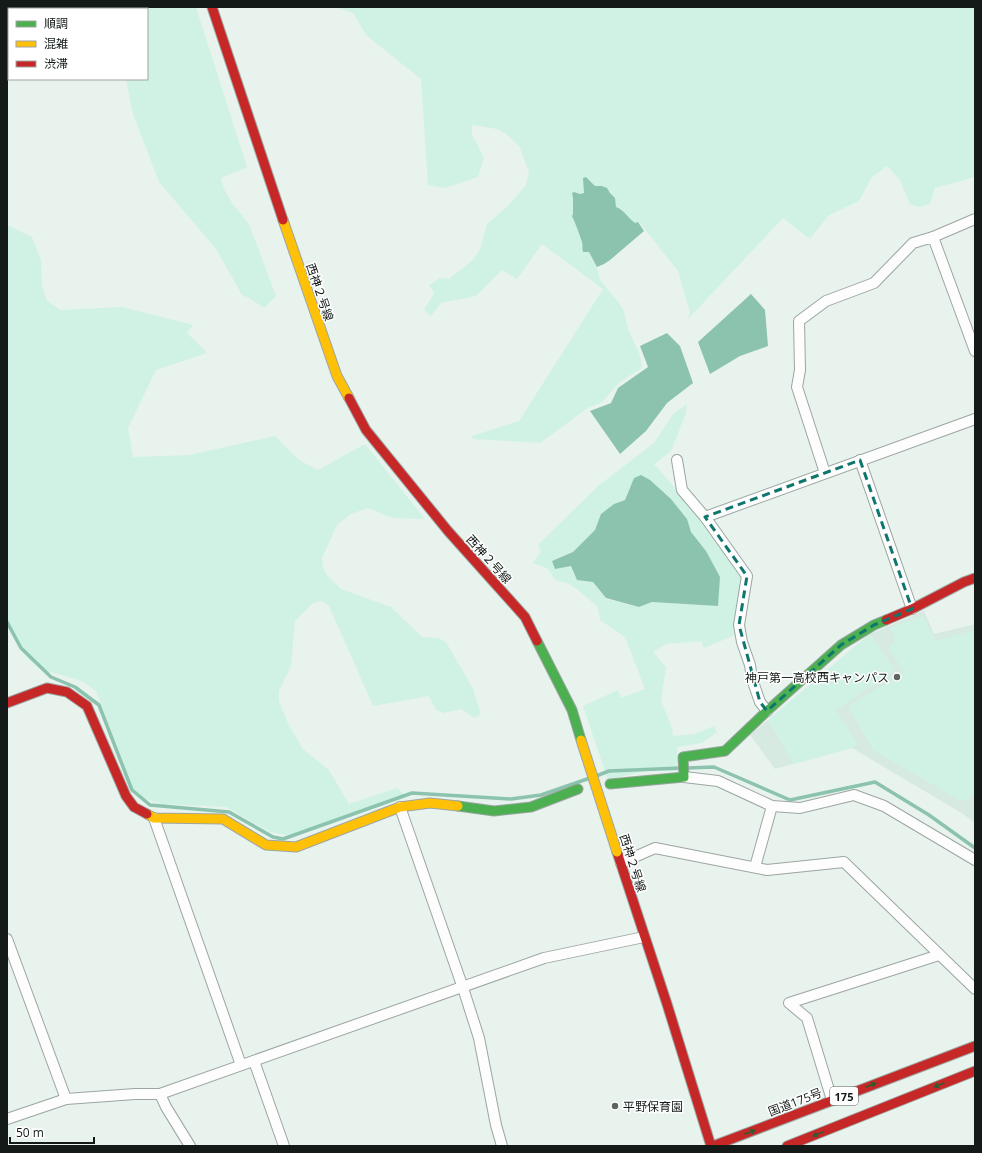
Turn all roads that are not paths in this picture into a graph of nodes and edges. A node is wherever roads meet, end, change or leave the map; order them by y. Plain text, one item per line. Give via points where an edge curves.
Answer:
1 (212, 7) edge
2 (975, 219) edge
3 (933, 237) junction
4 (975, 351) edge
5 (975, 419) edge
6 (677, 460) dead end
7 (860, 460) junction
8 (825, 473) junction
9 (705, 517) junction
10 (975, 578) edge
11 (912, 609) junction
12 (7, 703) edge
13 (767, 711) junction
14 (684, 777) junction
15 (610, 784) dead end
16 (578, 789) dead end
17 (772, 806) junction
18 (400, 807) junction
19 (154, 818) junction
20 (975, 860) edge
21 (621, 863) junction
22 (755, 868) junction
23 (644, 937) junction
24 (7, 939) edge
25 (939, 954) junction
26 (463, 988) junction
27 (975, 989) edge
28 (975, 1046) edge
29 (254, 1061) junction
30 (241, 1065) junction
31 (975, 1070) edge
32 (160, 1094) junction
33 (66, 1099) junction
34 (832, 1100) junction
35 (7, 1119) edge
36 (190, 1146) edge
37 (284, 1146) edge
38 (502, 1146) edge
39 (712, 1146) edge
40 (787, 1146) edge

1 - 21 main road, 西神２号線, bridge via 337,376 366,430 448,531 525,617 572,710
2 - 3 street
3 - 4 street
3 - 8 street via 913,243 874,283 826,301 799,322 800,370 796,387
5 - 7 street
6 - 9 street via 682,490
7 - 8 street
7 - 11 street
8 - 9 street
9 - 13 street via 747,576 739,624 752,679 760,702
10 - 11 main road
11 - 13 main road via 874,625 841,645
12 - 19 main road via 47,688 67,692 88,706 126,796 134,807
13 - 14 main road via 725,751 683,757
14 - 15 main road
14 - 17 street via 718,781
16 - 18 main road via 531,807 494,811 430,803
17 - 20 street via 800,808 854,795 884,806
17 - 22 street
18 - 19 main road via 296,847 266,844 223,819
18 - 26 street
19 - 30 street
21 - 22 street via 655,848
21 - 23 main road, 西神２号線
22 - 25 street via 767,870 844,862
23 - 26 street via 544,958
23 - 39 main road, 西神２号線
24 - 33 street
25 - 27 street
25 - 34 street via 789,1003 807,1018
26 - 29 street
26 - 38 street via 479,1038
34 -> 28 main road, 国道175号 / 175
29 - 30 street
29 - 37 street
30 - 32 street
31 -> 40 main road, 175
32 - 33 street
32 - 36 street
33 - 35 street
39 -> 34 main road, 国道175号 / 175

